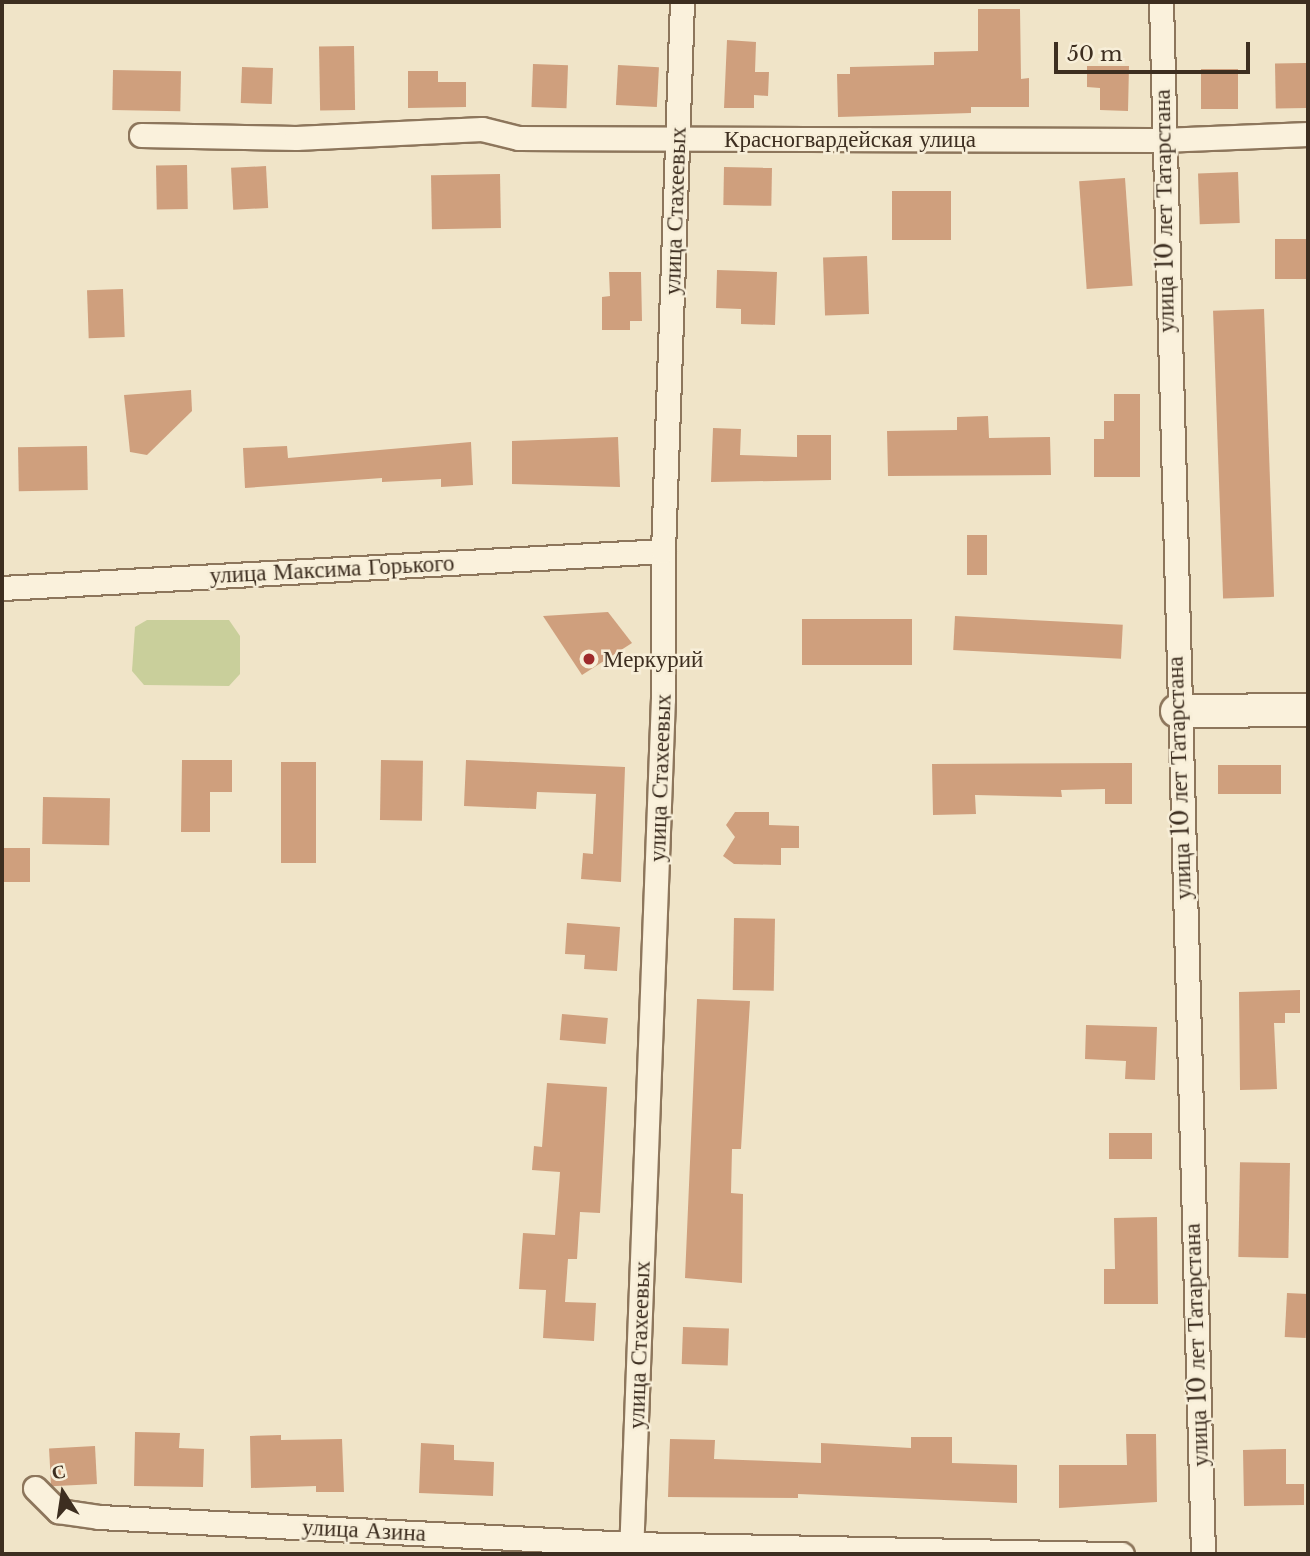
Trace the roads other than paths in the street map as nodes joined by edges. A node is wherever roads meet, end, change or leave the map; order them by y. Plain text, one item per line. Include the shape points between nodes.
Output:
1 (682, 2) edge
2 (1161, 2) edge
3 (1308, 134) edge
4 (141, 135) dead end
5 (678, 139) junction
6 (1162, 140) junction
7 (663, 551) junction
8 (2, 587) edge
9 (1308, 709) edge
10 (1177, 711) junction
11 (35, 1488) dead end
12 (631, 1549) edge
13 (1122, 1554) edge
14 (1203, 1554) edge

1 - 5 street, улица Стахеевых
2 - 6 street, улица 10 лет Татарстана
3 - 6 street, Красногвардейская улица
4 - 5 street, Красногвардейская улица via 296,138 482,129 518,138
5 - 6 street, Красногвардейская улица
5 - 7 street, улица Стахеевых
6 - 10 street, улица 10 лет Татарстана
7 - 8 street, улица Максима Горького
7 - 12 street, улица Стахеевых via 663,699
9 - 10 street
10 - 14 street, улица 10 лет Татарстана
11 - 12 street, улица Азина via 58,1511 99,1517
12 - 13 street, улица Азина

